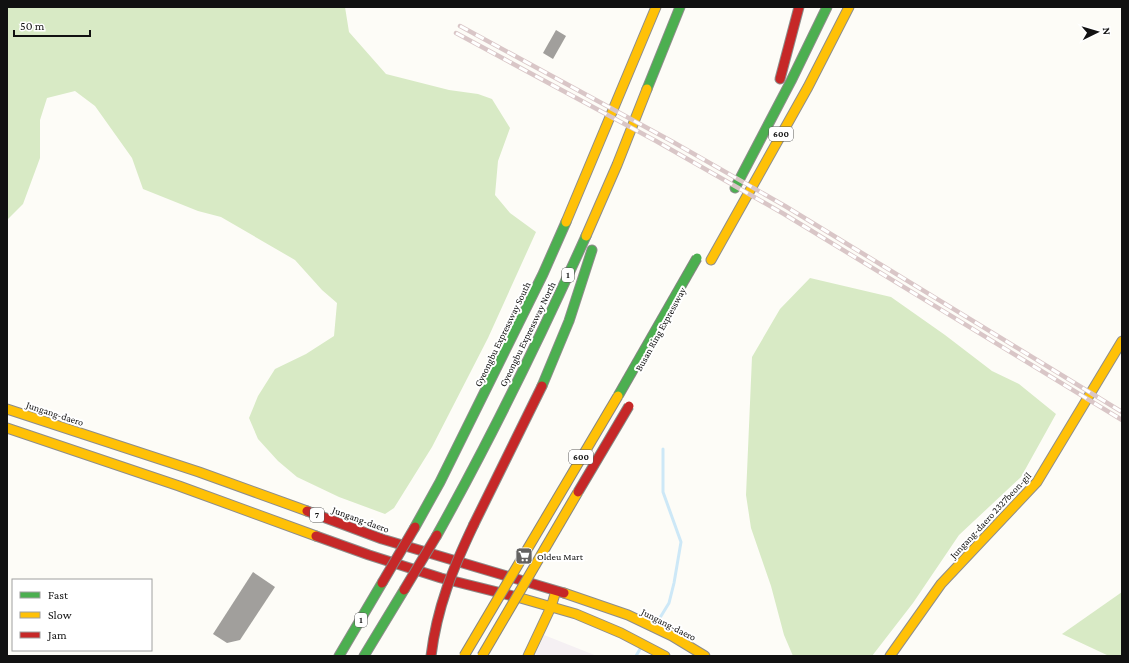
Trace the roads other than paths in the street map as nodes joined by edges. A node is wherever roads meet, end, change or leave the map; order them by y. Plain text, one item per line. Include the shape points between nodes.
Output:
1 (656, 7) edge
2 (680, 7) edge
3 (799, 7) edge
4 (827, 7) edge
5 (849, 7) edge
6 (624, 145) junction
7 (751, 158) junction
8 (730, 196) dead end
9 (698, 254) dead end
10 (709, 264) dead end
11 (1122, 341) edge
12 (634, 398) dead end
13 (7, 409) edge
14 (7, 428) edge
15 (556, 590) junction
16 (515, 600) junction
17 (551, 607) junction
18 (339, 656) edge
19 (364, 656) edge
20 (431, 656) edge
21 (464, 656) edge
22 (482, 656) edge
23 (493, 656) edge
24 (528, 656) edge
25 (665, 656) edge
26 (705, 656) edge
27 (890, 656) edge

1 - 18 main road, Gyeongbu Expressway South / 1, bridge via 588,173 543,274 440,482
2 - 6 main road, Gyeongbu Expressway North / 1
3 - 7 main road via 777,88
4 - 7 main road, 600
5 - 10 main road, 600 via 808,87
6 - 19 main road, Gyeongbu Expressway North / 1, bridge via 602,199 488,442 437,535
6 - 20 main road, bridge via 565,331 524,424 453,566 434,630
7 - 8 main road, 600
9 - 21 main road, Busan Ring Expressway / 600, bridge via 659,326
11 - 27 main road, Jungang-daero 2327beon-gil via 1037,482 941,584
12 - 16 main road, 600, bridge
13 - 15 main road, Jungang-daero / 7 via 199,472 382,539
14 - 17 main road, 7 via 179,486 369,555 441,578
15 - 17 main road
15 - 26 main road, Jungang-daero / 7 via 628,615 672,636
16 - 22 main road, 600, bridge
16 - 23 main road, bridge
17 - 24 main road
17 - 25 main road, 7 via 576,614 621,633

